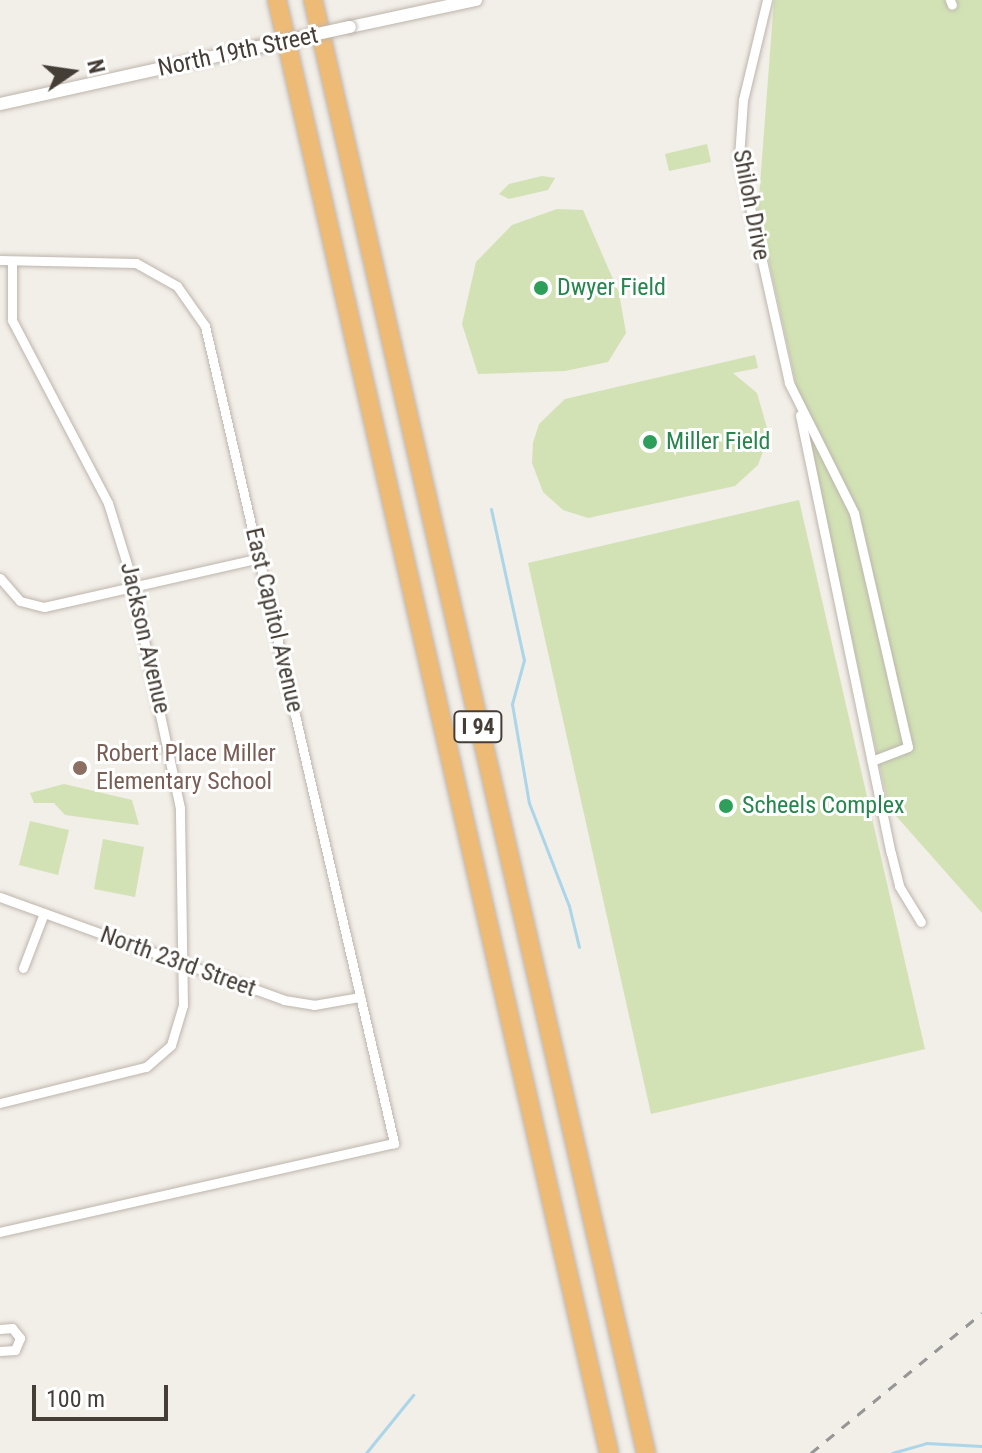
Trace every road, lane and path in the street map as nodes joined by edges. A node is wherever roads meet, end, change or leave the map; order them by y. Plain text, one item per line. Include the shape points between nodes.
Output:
1 (277, 0) edge
2 (313, 0) edge
3 (476, 0) edge
4 (767, 0) edge
5 (0, 104) edge
6 (0, 260) edge
7 (12, 263) junction
8 (800, 408) junction
9 (260, 558) junction
10 (0, 578) edge
11 (133, 587) junction
12 (872, 761) junction
13 (0, 897) edge
14 (44, 913) junction
15 (921, 922) dead end
16 (183, 964) junction
17 (23, 968) dead end
18 (360, 997) junction
19 (0, 1103) edge
20 (0, 1232) edge
21 (0, 1329) edge
22 (0, 1351) edge
23 (609, 1453) edge
24 (646, 1453) edge

1 - 23 highway, I 94
2 - 24 highway, I 94
3 - 5 street, North 19th Street, bridge
4 - 8 street, Shiloh Drive via 738,142 787,375
6 - 7 street, East Capitol Avenue
7 - 9 street, East Capitol Avenue via 126,260 157,272 187,296 209,336
7 - 11 street, Jackson Avenue via 12,320 108,503
8 - 12 street, Shiloh Drive
8 - 12 street, Shiloh Drive via 854,513 908,747
9 - 11 street
9 - 18 street, East Capitol Avenue
10 - 11 street via 14,596 35,607
11 - 16 street, Jackson Avenue via 178,791
12 - 15 street, Shiloh Drive via 899,886
13 - 14 street, North 23rd Street
14 - 16 street, North 23rd Street
14 - 17 street
16 - 18 street, North 23rd Street via 294,1003
16 - 19 street, Jackson Avenue via 180,1025 157,1060 135,1072
18 - 20 street, East Capitol Avenue via 394,1143
21 - 22 street via 12,1328 20,1338 15,1350

